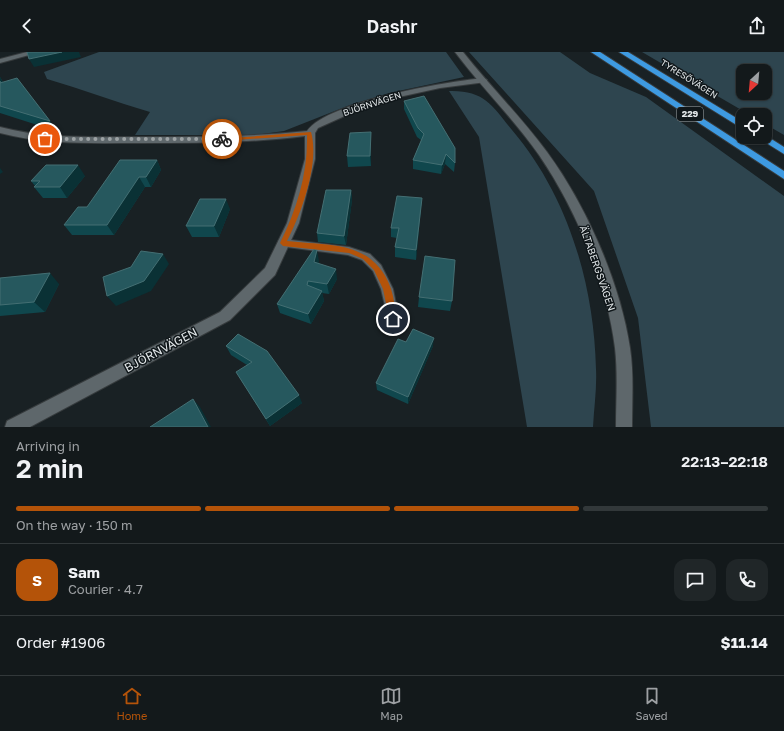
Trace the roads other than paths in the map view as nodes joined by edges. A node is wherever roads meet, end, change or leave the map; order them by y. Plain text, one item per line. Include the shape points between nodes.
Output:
1 (36, 52) edge
2 (459, 52) edge
3 (596, 52) edge
4 (623, 52) edge
5 (0, 61) edge
6 (483, 80) junction
7 (736, 122) edge
8 (0, 130) edge
9 (310, 133) junction
10 (772, 143) edge
11 (784, 151) edge
12 (784, 176) edge
13 (283, 243) junction
14 (393, 319) dead end
15 (14, 427) edge
16 (624, 427) edge

1 - 5 street
2 - 6 street, ÄLTABERGSVÄGEN
3 - 12 highway, 229
4 - 7 highway, TYRESÖVÄGEN / 229
6 - 9 street, BJÖRNVÄGEN via 410,92 363,105 315,126
6 - 16 street, ÄLTABERGSVÄGEN via 543,154 568,193 590,240 621,340
8 - 9 street via 45,139 91,140 219,140
9 - 13 street, BJÖRNVÄGEN via 310,159 303,192 293,223
10 - 11 highway
13 - 14 lane via 349,251 366,257 377,268 387,289
13 - 15 street, BJÖRNVÄGEN via 270,271 224,316

